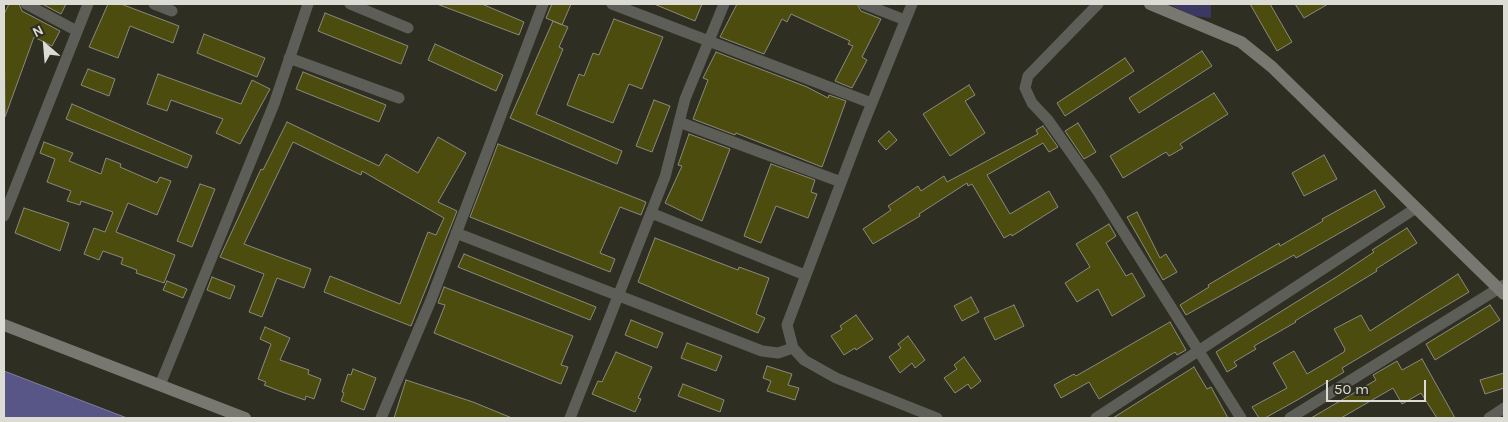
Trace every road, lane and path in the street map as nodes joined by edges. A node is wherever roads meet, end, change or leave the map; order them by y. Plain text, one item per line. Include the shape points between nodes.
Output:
1 (26, 4) edge
2 (88, 4) edge
3 (154, 4) edge
4 (308, 4) edge
5 (350, 4) edge
6 (543, 4) edge
7 (612, 4) edge
8 (724, 4) edge
9 (864, 4) edge
10 (912, 4) edge
11 (1098, 4) edge
12 (1150, 4) edge
13 (172, 11) dead end
14 (906, 20) junction
15 (408, 28) dead end
16 (77, 32) junction
17 (708, 42) junction
18 (289, 58) junction
19 (399, 98) dead end
20 (872, 103) junction
21 (679, 122) junction
22 (841, 182) junction
23 (1416, 208) junction
24 (651, 213) junction
25 (4, 216) edge
26 (456, 233) junction
27 (805, 275) junction
28 (1502, 289) edge
29 (619, 296) junction
30 (4, 326) edge
31 (793, 348) junction
32 (1199, 352) junction
33 (160, 385) junction
34 (1504, 408) edge
35 (245, 418) edge
36 (380, 418) edge
37 (570, 418) edge
38 (937, 418) edge
39 (1096, 418) edge
40 (1241, 418) edge
41 (1290, 418) edge
42 (1489, 418) edge

1 - 16 street
2 - 16 street
3 - 13 street
4 - 18 street
5 - 15 street
6 - 26 street
7 - 17 street
8 - 17 street
9 - 14 street
10 - 14 street
11 - 32 street via 1028,76 1025,88 1032,103 1098,190
12 - 23 street via 1241,42 1272,67
14 - 20 street
16 - 25 street
17 - 20 street
17 - 21 street
18 - 19 street
18 - 33 street via 274,104
20 - 22 street
21 - 22 street
21 - 24 street via 665,177
22 - 27 street
23 - 28 street
23 - 32 street
24 - 27 street
24 - 29 street
26 - 29 street
26 - 36 street
27 - 31 street via 787,325
28 - 41 street
29 - 31 street via 762,351 778,353
29 - 37 street
30 - 33 street
31 - 38 street via 804,360 836,378
32 - 39 street
32 - 40 street
33 - 35 street
34 - 42 street

